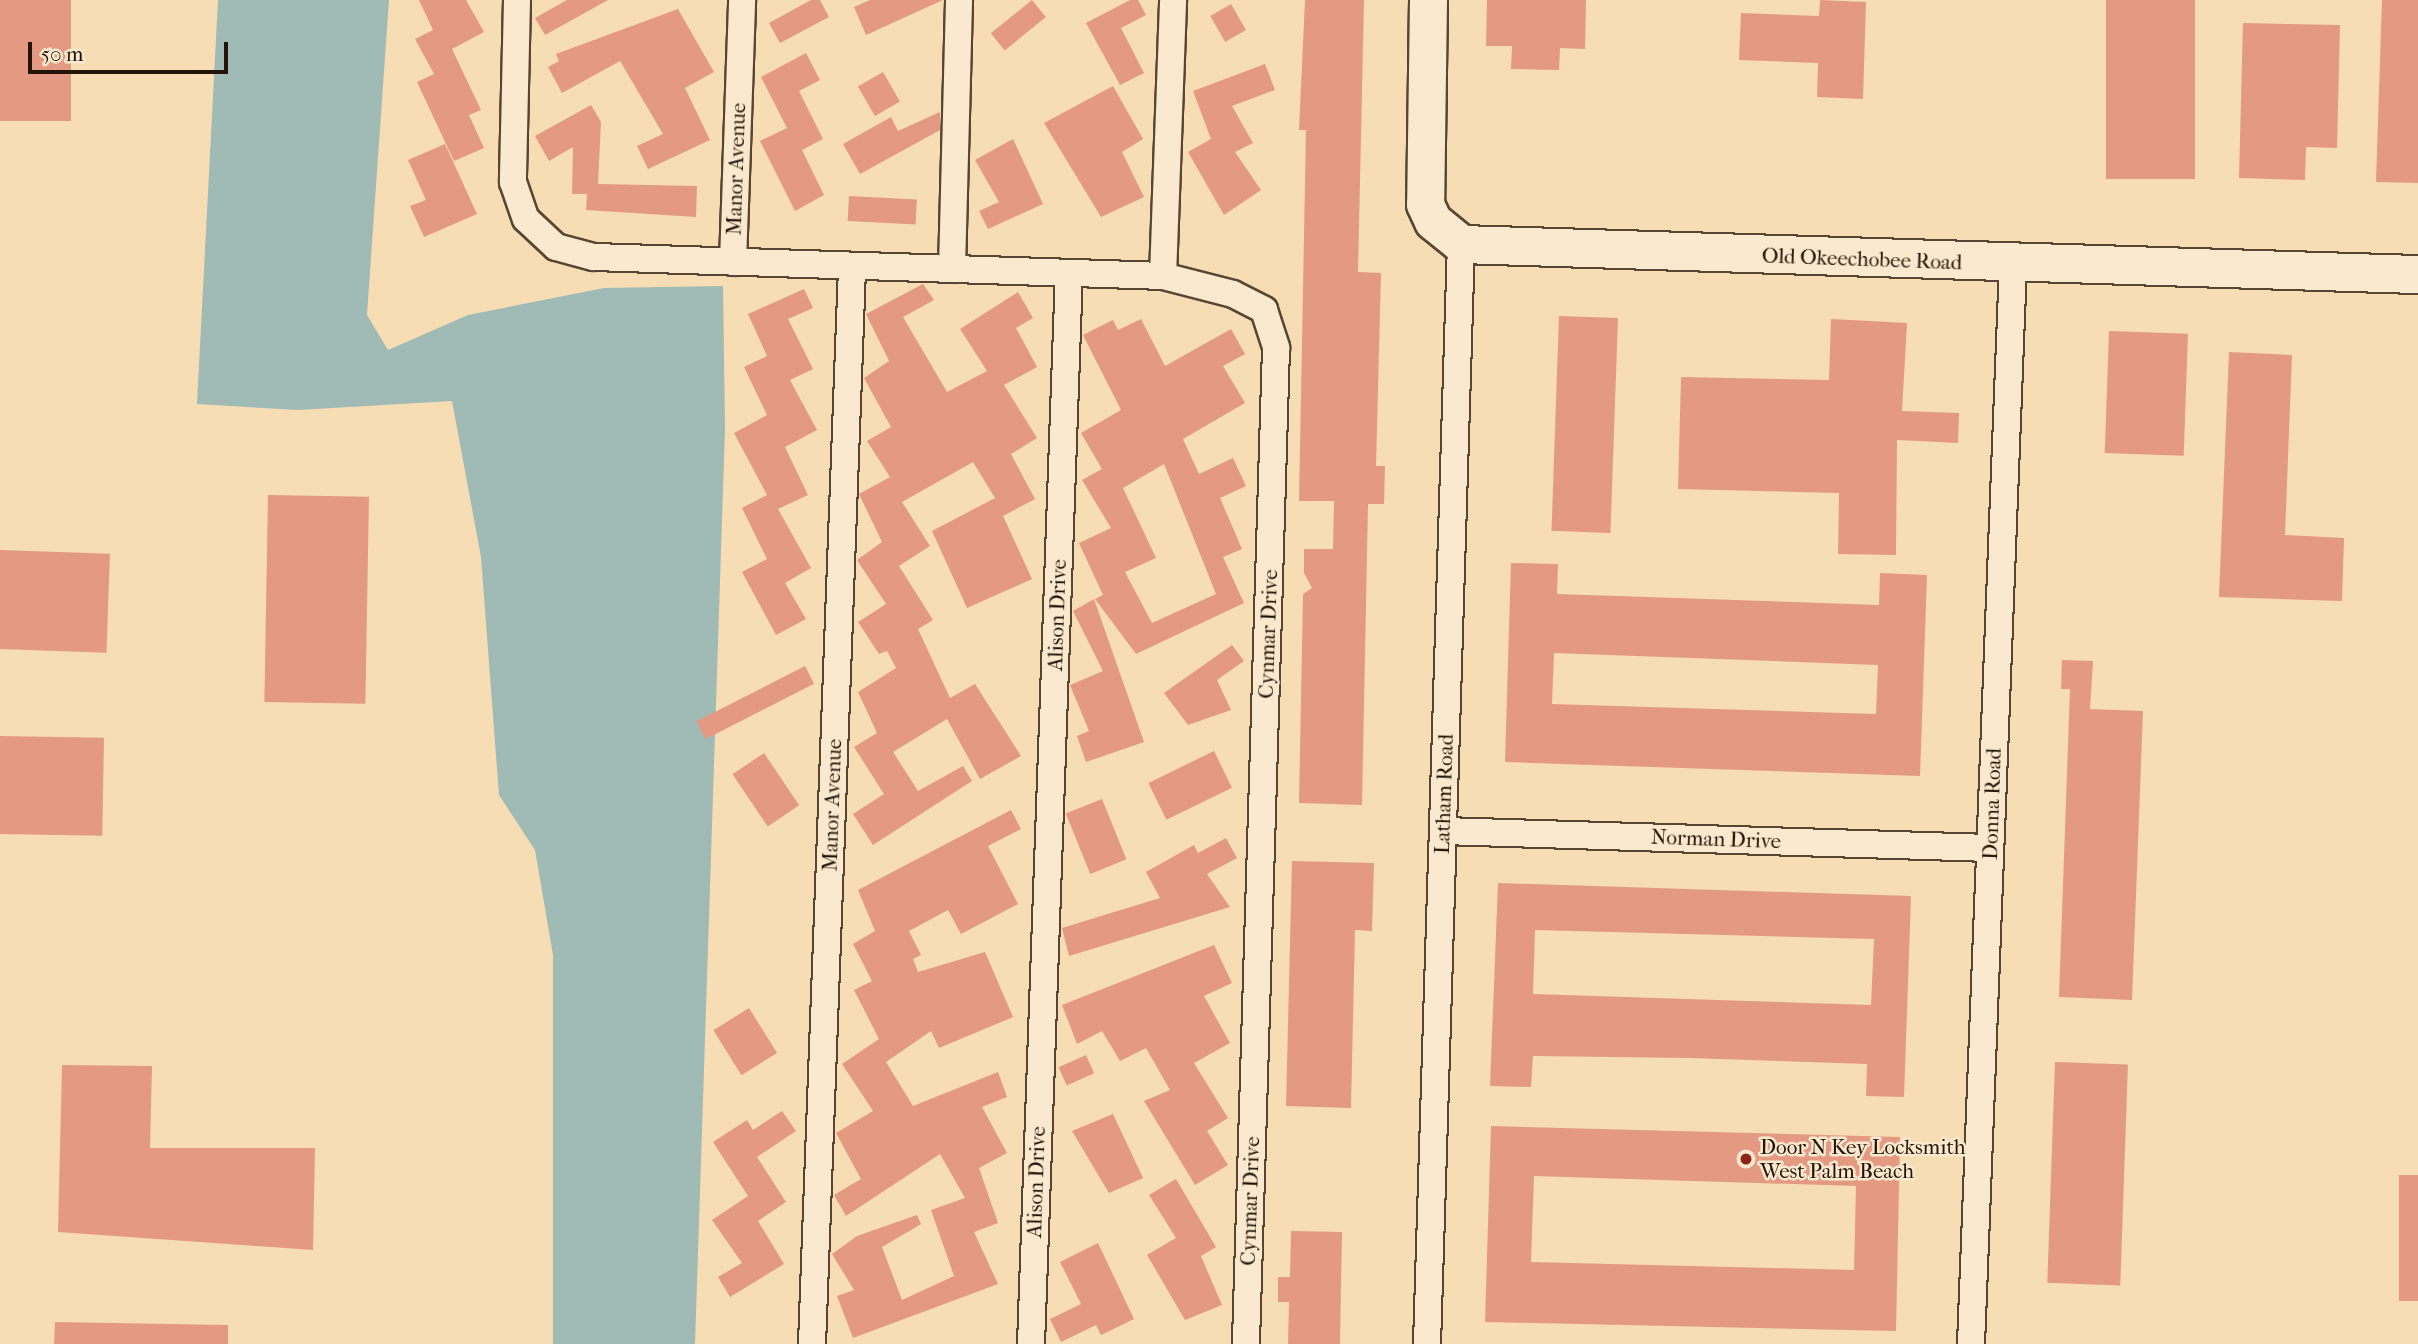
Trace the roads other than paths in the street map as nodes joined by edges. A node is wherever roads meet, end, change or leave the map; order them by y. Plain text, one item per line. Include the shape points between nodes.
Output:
1 (517, 0) edge
2 (743, 0) edge
3 (959, 0) edge
4 (1173, 0) edge
5 (1428, 0) edge
6 (1461, 244) junction
7 (733, 262) junction
8 (2013, 264) junction
9 (852, 265) junction
10 (952, 269) junction
11 (1069, 273) junction
12 (2418, 274) edge
13 (1163, 276) junction
14 (1443, 831) junction
15 (1990, 848) junction
16 (812, 1344) edge
17 (1031, 1344) edge
18 (1246, 1344) edge
19 (1427, 1344) edge
20 (1971, 1344) edge

1 - 7 street via 513,182 527,219 556,247 574,254
2 - 7 street, Manor Avenue
3 - 10 street
4 - 13 street
5 - 6 street via 1424,204 1433,221
6 - 8 street, Old Okeechobee Road
6 - 14 street, Latham Road
7 - 9 street, Manor Avenue
8 - 12 street, Old Okeechobee Road
8 - 15 street, Donna Road
9 - 10 street, Manor Avenue
9 - 16 street, Manor Avenue
10 - 11 street
11 - 13 street
11 - 17 street, Alison Drive
13 - 18 street, Cynmar Drive via 1233,294 1264,310 1276,348
14 - 15 street, Norman Drive
14 - 19 street, Latham Road
15 - 20 street, Donna Road

